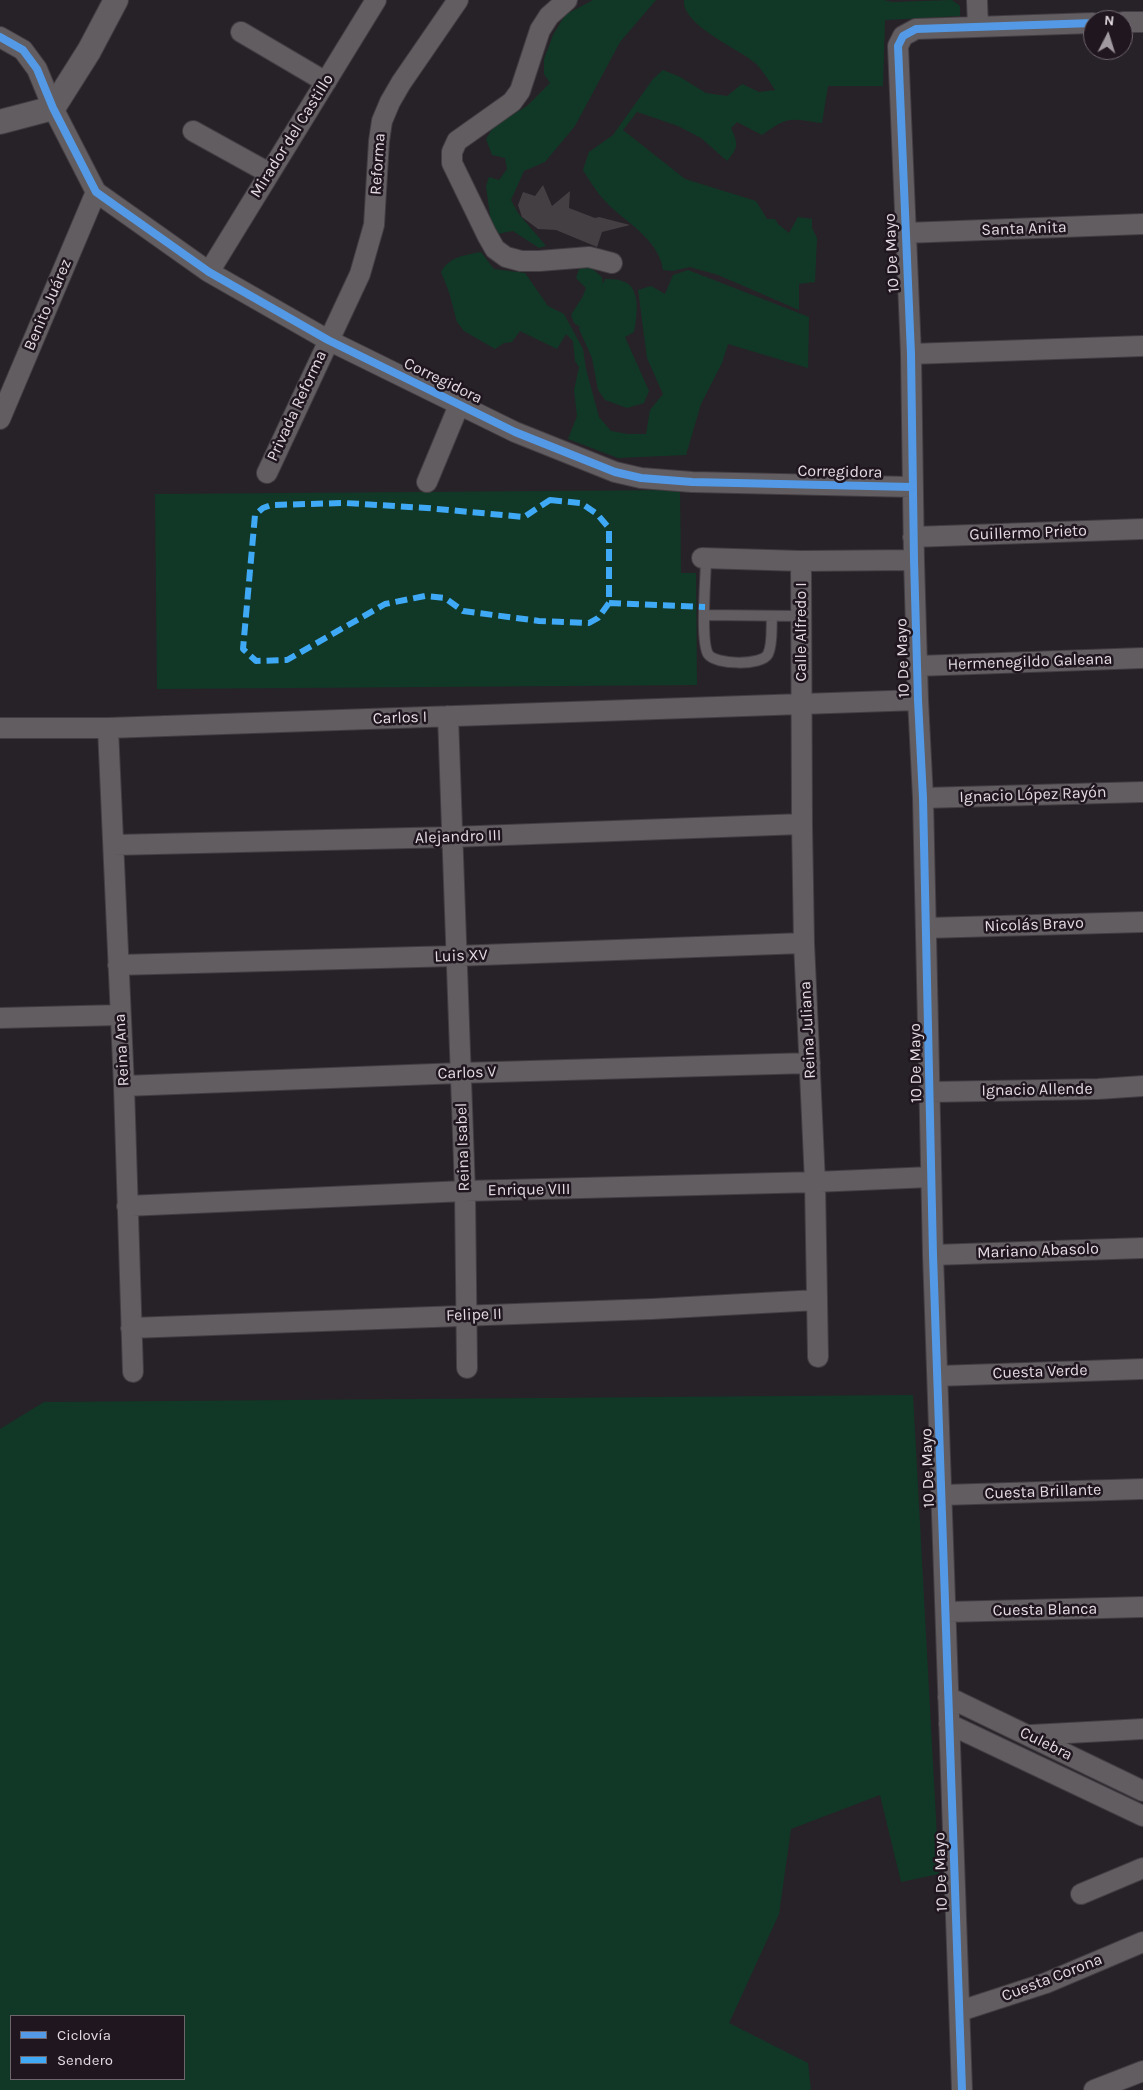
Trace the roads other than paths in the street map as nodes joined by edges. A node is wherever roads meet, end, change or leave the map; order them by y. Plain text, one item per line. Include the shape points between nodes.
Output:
1 (116, 0) edge
2 (376, 0) edge
3 (458, 0) edge
4 (567, 0) edge
5 (978, 0) edge
6 (1083, 23) edge
7 (978, 27) junction
8 (241, 32) dead end
9 (0, 37) edge
10 (326, 82) junction
11 (53, 108) junction
12 (0, 122) edge
13 (193, 131) dead end
14 (269, 173) junction
15 (96, 192) junction
16 (1143, 224) edge
17 (905, 233) junction
18 (612, 263) dead end
19 (209, 272) junction
20 (328, 340) junction
21 (1143, 346) edge
22 (911, 354) junction
23 (459, 404) junction
24 (0, 419) edge
25 (267, 473) dead end
26 (427, 482) dead end
27 (912, 487) junction
28 (1143, 528) edge
29 (913, 537) junction
30 (704, 558) joint
31 (914, 560) junction
32 (801, 561) junction
33 (705, 615) junction
34 (772, 616) junction
35 (801, 616) junction
36 (1143, 658) edge
37 (917, 666) junction
38 (918, 700) junction
39 (801, 704) junction
40 (448, 716) junction
41 (0, 728) edge
42 (108, 728) junction
43 (1143, 792) edge
44 (923, 798) junction
45 (802, 824) junction
46 (452, 838) junction
47 (114, 845) junction
48 (1143, 922) edge
49 (926, 928) junction
50 (804, 943) junction
51 (455, 956) junction
52 (118, 965) junction
53 (120, 1015) junction
54 (0, 1018) edge
55 (810, 1063) junction
56 (460, 1073) junction
57 (124, 1086) junction
58 (1143, 1086) edge
59 (930, 1092) junction
60 (931, 1177) junction
61 (815, 1182) junction
62 (465, 1191) junction
63 (127, 1206) junction
64 (1143, 1248) edge
65 (933, 1255) junction
66 (817, 1300) junction
67 (466, 1316) junction
68 (131, 1328) junction
69 (818, 1357) dead end
70 (467, 1368) dead end
71 (1143, 1369) edge
72 (133, 1372) dead end
73 (938, 1376) junction
74 (1143, 1489) edge
75 (942, 1495) junction
76 (1143, 1607) edge
77 (947, 1612) junction
78 (948, 1697) junction
79 (949, 1724) junction
80 (1143, 1730) edge
81 (1029, 1736) junction
82 (1143, 1791) edge
83 (1143, 1816) edge
84 (1143, 1868) edge
85 (1081, 1894) dead end
86 (1143, 1942) edge
87 (960, 2011) junction
88 (1143, 2071) edge
89 (962, 2090) edge
90 (1094, 2090) edge

1 - 11 street
2 - 10 street, Mirador del Castillo
3 - 20 street, Reforma via 401,83 382,122 374,225 360,274
4 - 18 street via 549,16 540,30 520,91 512,102 457,141 452,163 487,235 506,257 521,261 590,257
5 - 7 street
6 - 7 street
7 - 17 street, 10 De Mayo via 916,29 903,36 898,46
8 - 10 street
9 - 11 street, Corregidora via 23,50 37,69
10 - 14 street, Mirador del Castillo
11 - 12 street
11 - 15 street, Corregidora
13 - 14 street
14 - 19 street, Mirador del Castillo
15 - 19 street, Corregidora
15 - 24 street, Benito Juárez
16 - 17 street, Santa Anita
17 - 22 street, 10 De Mayo
19 - 20 street, Corregidora
20 - 23 street, Corregidora
20 - 25 street, Privada Reforma
21 - 22 street
22 - 27 street, 10 De Mayo
23 - 26 street
23 - 27 street, Corregidora via 589,463 641,478
27 - 29 street, 10 De Mayo
28 - 29 street, Guillermo Prieto
29 - 31 street, 10 De Mayo
30 - 32 street, Calle Alfredo I
30 - 33 lane
31 - 32 street, Calle Alfredo I
31 - 37 street, 10 De Mayo
32 - 35 street, Calle Alfredo I
33 - 34 lane
33 - 34 lane via 708,654 721,662 761,661 768,656
34 - 35 lane
35 - 39 street, Calle Alfredo I
36 - 37 street, Hermenegildo Galeana
37 - 38 street, 10 De Mayo
38 - 39 street, Carlos I
38 - 44 street, 10 De Mayo
39 - 40 street, Carlos I
39 - 45 street, Reina Juliana
40 - 42 street, Carlos I
40 - 46 street, Reina Isabel
41 - 42 street, Carlos I
42 - 47 street, Reina Ana
43 - 44 street, Ignacio López Rayón
44 - 49 street, 10 De Mayo
45 - 46 street, Alejandro III
45 - 50 street, Reina Juliana
46 - 47 street, Alejandro III
46 - 51 street, Reina Isabel
47 - 52 street, Reina Ana
48 - 49 street, Nicolás Bravo
49 - 59 street, 10 De Mayo
50 - 51 street, Luis XV
50 - 55 street, Reina Juliana
51 - 52 street, Luis XV
51 - 56 street, Reina Isabel
52 - 53 street, Reina Ana
53 - 54 street
53 - 57 street, Reina Ana
55 - 56 street, Carlos V
55 - 61 street, Reina Juliana
56 - 57 street, Carlos V
56 - 62 street, Reina Isabel
57 - 63 street, Reina Ana
58 - 59 street, Ignacio Allende
59 - 60 street, 10 De Mayo
60 - 61 street, Enrique VIII
60 - 65 street, 10 De Mayo
61 - 62 street, Enrique VIII
61 - 66 street, Reina Juliana
62 - 63 street, Enrique VIII
62 - 67 street, Reina Isabel
63 - 68 street, Reina Ana
64 - 65 street, Mariano Abasolo
65 - 73 street, 10 De Mayo
66 - 67 street, Felipe II
66 - 69 street, Reina Juliana
67 - 68 street, Felipe II
67 - 70 street, Reina Isabel
68 - 72 street, Reina Ana
71 - 73 street, Cuesta Verde
73 - 75 street, 10 De Mayo
74 - 75 street, Cuesta Brillante
75 - 77 street, 10 De Mayo
76 - 77 street, Cuesta Blanca
77 - 78 street, 10 De Mayo
78 - 79 street, 10 De Mayo
78 - 81 street, Culebra
79 - 83 street, Culebra
79 - 87 street, 10 De Mayo
80 - 81 street
81 - 82 street, Culebra
84 - 85 street
86 - 87 street, Cuesta Corona via 1046,1982
87 - 89 street, 10 De Mayo
88 - 90 street

